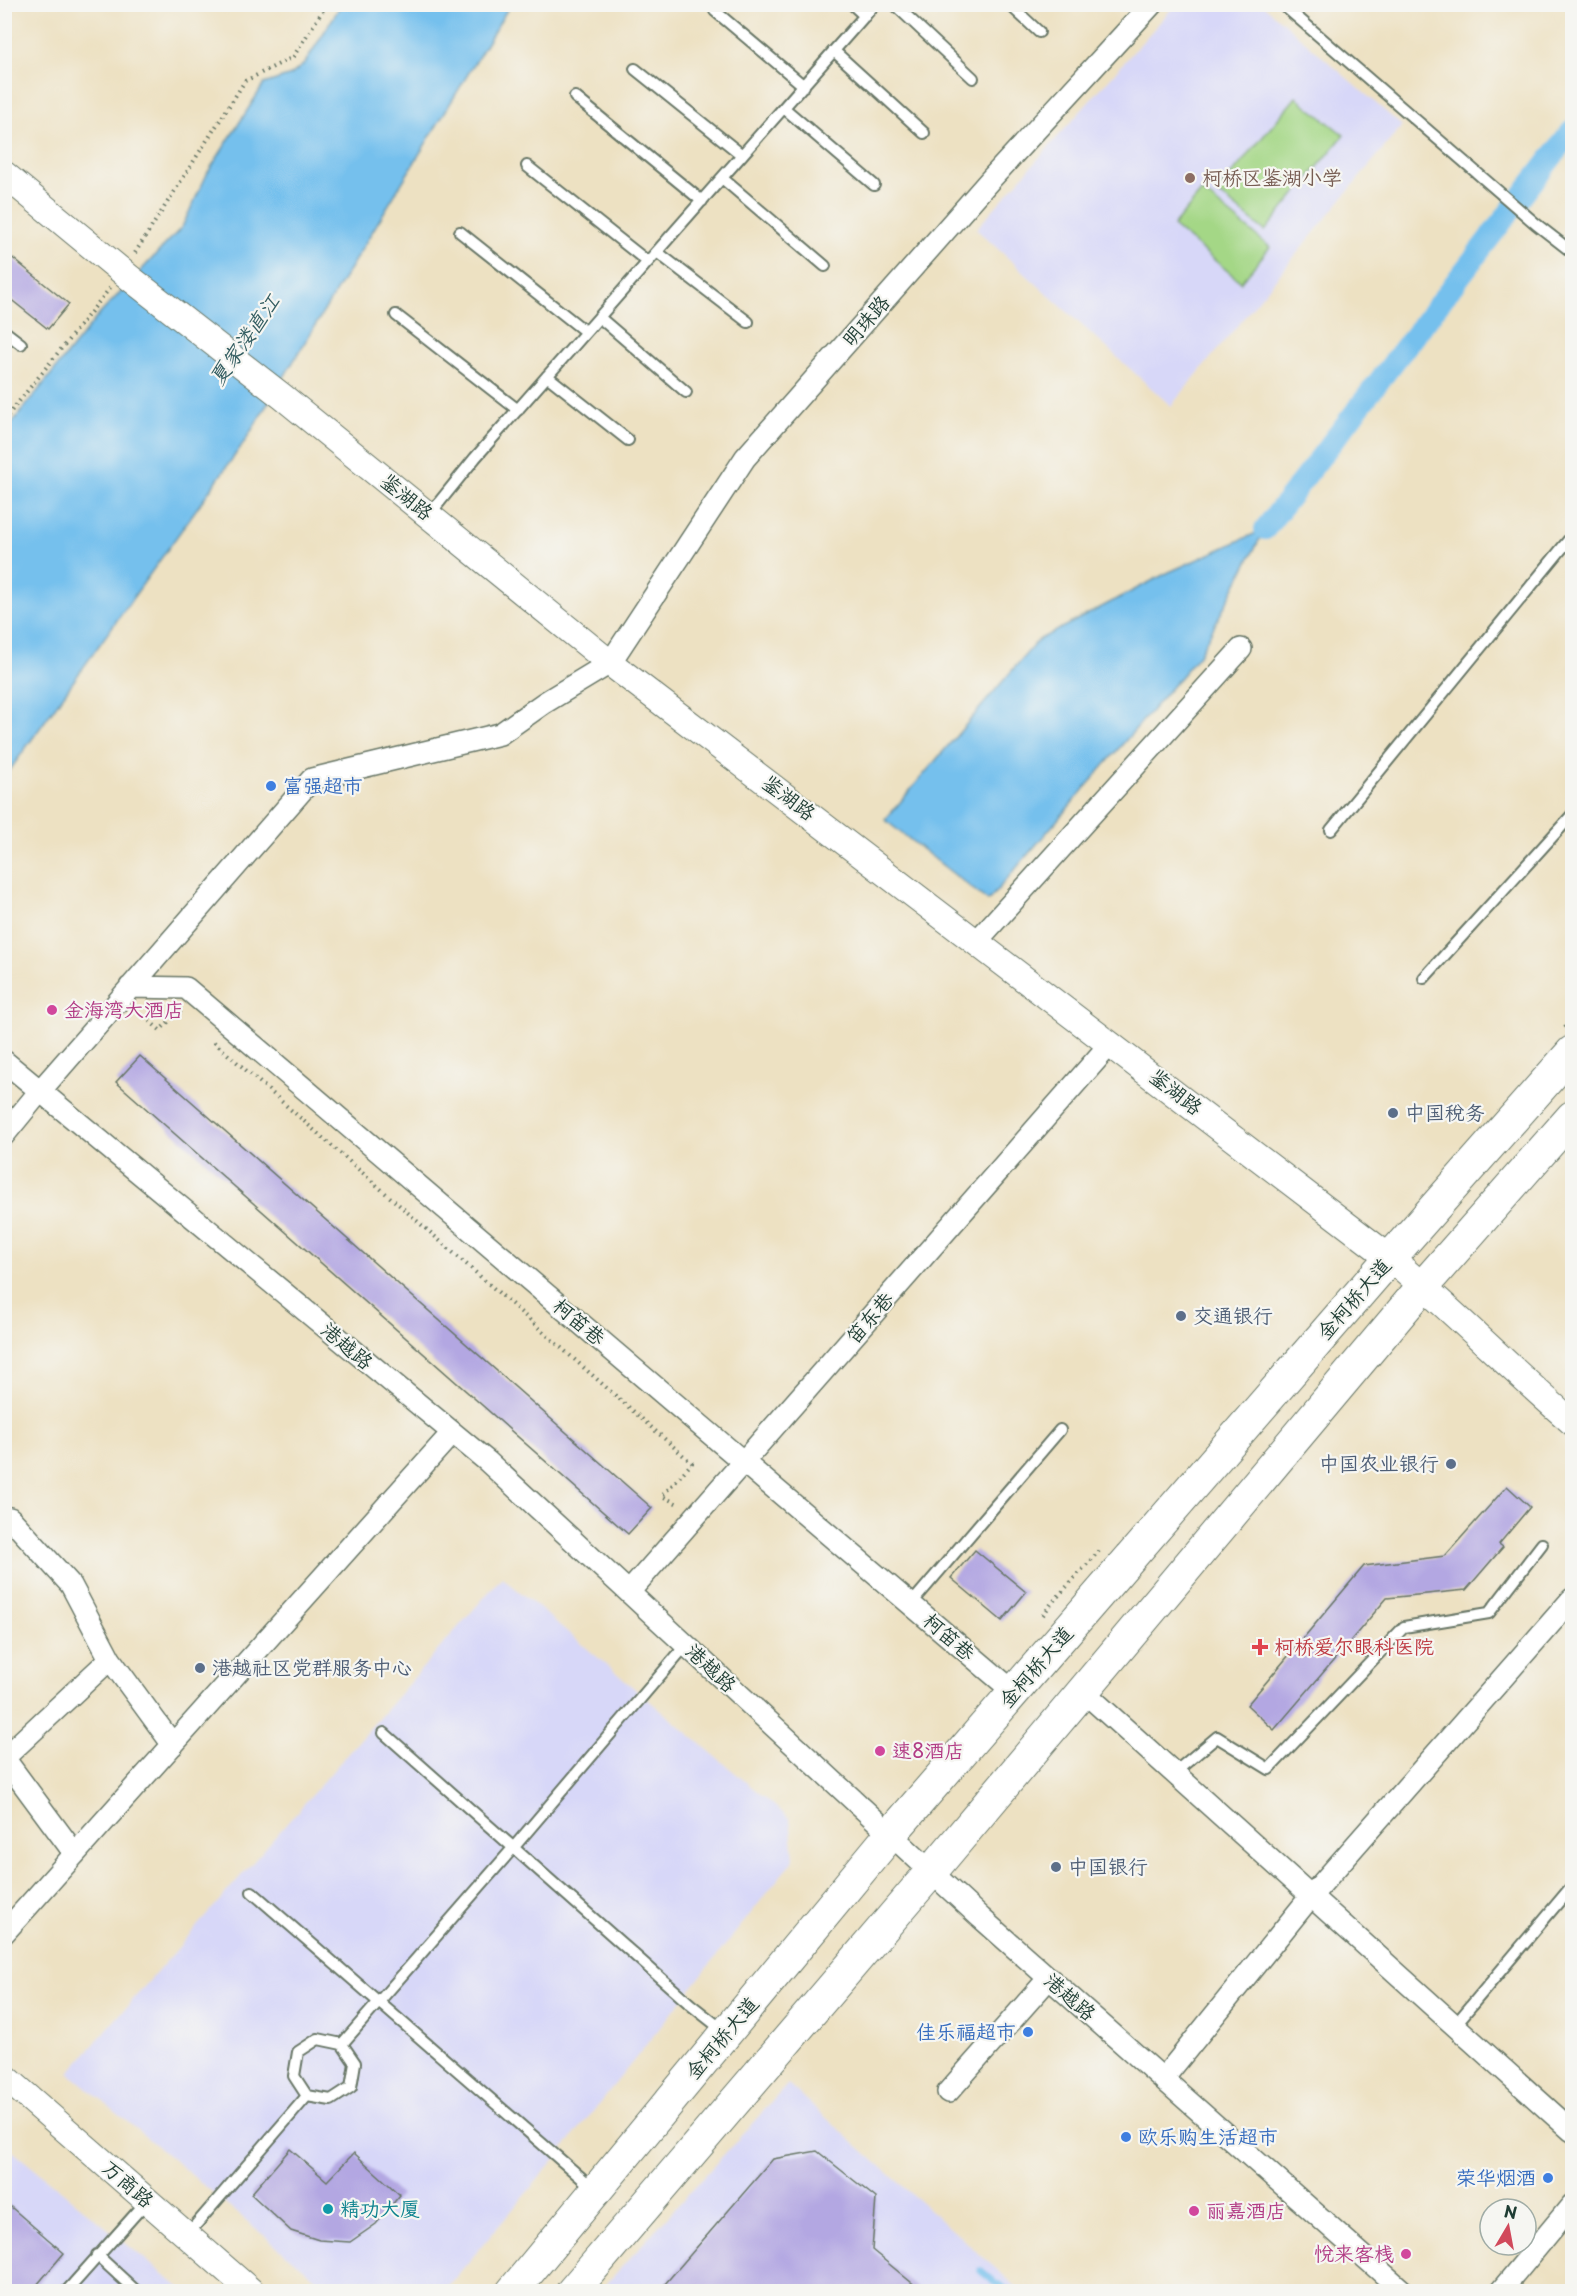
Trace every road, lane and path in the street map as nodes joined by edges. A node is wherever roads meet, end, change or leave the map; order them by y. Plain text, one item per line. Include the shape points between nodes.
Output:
1 (327, 4) edge
2 (852, 4) edge
3 (876, 4) edge
4 (894, 4) edge
5 (1008, 4) edge
6 (1152, 4) edge
7 (1282, 4) edge
8 (715, 11) dead end
9 (865, 16) junction
10 (1039, 32) dead end
11 (834, 51) junction
12 (635, 69) dead end
13 (973, 78) dead end
14 (804, 86) junction
15 (575, 97) dead end
16 (784, 108) junction
17 (924, 133) dead end
18 (742, 155) junction
19 (527, 166) dead end
20 (4, 174) edge
21 (722, 178) junction
22 (874, 184) dead end
23 (702, 201) junction
24 (460, 232) dead end
25 (657, 252) junction
26 (1572, 252) edge
27 (648, 262) junction
28 (825, 266) dead end
29 (126, 275) junction
30 (396, 315) dead end
31 (600, 317) junction
32 (748, 322) dead end
33 (4, 331) edge
34 (586, 332) junction
35 (21, 344) dead end
36 (547, 376) junction
37 (686, 392) dead end
38 (518, 410) junction
39 (4, 420) edge
40 (628, 440) dead end
41 (429, 515) junction
42 (1572, 536) edge
43 (1241, 649) dead end
44 (610, 663) junction
45 (1572, 815) edge
46 (1331, 830) dead end
47 (977, 941) junction
48 (1424, 978) dead end
49 (130, 987) junction
50 (188, 1020) dead end
51 (160, 1030) dead end
52 (206, 1035) dead end
53 (1112, 1043) junction
54 (1572, 1052) edge
55 (4, 1061) edge
56 (40, 1091) junction
57 (1572, 1117) edge
58 (4, 1136) edge
59 (1390, 1257) junction
60 (1424, 1285) junction
61 (1572, 1422) edge
62 (1060, 1430) dead end
63 (452, 1433) junction
64 (744, 1461) junction
65 (662, 1496) dead end
66 (4, 1517) edge
67 (1542, 1544) dead end
68 (629, 1592) junction
69 (1572, 1599) edge
70 (911, 1604) junction
71 (686, 1645) junction
72 (110, 1659) junction
73 (1083, 1691) junction
74 (1014, 1692) junction
75 (384, 1733) dead end
76 (173, 1745) junction
77 (4, 1758) edge
78 (1174, 1773) junction
79 (890, 1835) junction
80 (514, 1847) junction
81 (75, 1854) junction
82 (931, 1872) junction
83 (1572, 1886) edge
84 (252, 1892) dead end
85 (1311, 1896) junction
86 (4, 1933) edge
87 (1049, 1978) junction
88 (378, 2002) junction
89 (1455, 2025) junction
90 (726, 2033) junction
91 (342, 2044) junction
92 (4, 2076) edge
93 (1163, 2079) junction
94 (948, 2092) dead end
95 (307, 2096) junction
96 (1572, 2131) edge
97 (595, 2191) junction
98 (148, 2201) junction
99 (1572, 2205) edge
100 (187, 2235) junction
101 (97, 2255) junction
102 (66, 2292) edge
103 (137, 2292) edge
104 (252, 2292) edge
105 (512, 2292) edge
106 (572, 2292) edge
107 (1404, 2292) edge
108 (1500, 2292) edge

1 - 29 path via 293,57 244,81
2 - 9 lane
3 - 9 lane
4 - 13 lane
5 - 10 lane
6 - 44 street, 明珠路 via 990,180 745,458
7 - 26 lane
8 - 14 lane
9 - 11 lane
11 - 14 lane
11 - 17 lane
12 - 18 lane
14 - 16 lane
15 - 23 lane
16 - 18 lane
16 - 22 lane
18 - 21 lane
19 - 27 lane
20 - 29 street, 鉴湖路
21 - 23 lane
21 - 28 lane
23 - 25 lane
24 - 34 lane
25 - 27 lane
25 - 32 lane
27 - 31 lane
29 - 39 path
29 - 41 street, 鉴湖路
30 - 38 lane
31 - 34 lane
31 - 37 lane
33 - 35 lane
34 - 36 lane
36 - 38 lane
36 - 40 lane
38 - 41 lane
41 - 44 street, 鉴湖路
42 - 46 lane
43 - 47 street
44 - 47 street, 鉴湖路
44 - 49 street via 500,734 312,779
45 - 48 lane
47 - 53 street, 鉴湖路
49 - 56 street
49 - 64 street, 柯笛巷 via 186,988
50 - 51 path via 179,1012
52 - 65 path via 693,1462
53 - 59 street, 鉴湖路
53 - 64 street, 笛东巷
54 - 59 main road, 金柯桥大道
55 - 56 street, 港越路
56 - 58 street
56 - 63 street, 港越路
57 - 60 main road
59 - 60 street, 鉴湖路
59 - 74 main road, 金柯桥大道
60 - 61 street, 鉴湖路
60 - 73 main road
62 - 70 lane
63 - 68 street, 港越路
63 - 76 street
64 - 68 street, 笛东巷
64 - 70 street, 柯笛巷
66 - 72 street via 10,1518 71,1585
67 - 78 lane via 1489,1613 1404,1628 1269,1769 1217,1737
68 - 71 street, 港越路
69 - 85 street
70 - 74 street, 柯笛巷
71 - 79 street, 港越路
71 - 80 lane
72 - 76 street
72 - 77 street
73 - 78 street
73 - 82 main road
74 - 79 main road, 金柯桥大道
75 - 80 lane
76 - 81 street
77 - 81 street
78 - 85 street
79 - 82 street, 港越路
79 - 90 main road, 金柯桥大道
80 - 88 lane
80 - 90 lane
81 - 86 street
82 - 87 street, 港越路
82 - 106 main road
83 - 89 lane
84 - 88 lane
85 - 89 street
85 - 93 street
87 - 93 street, 港越路
87 - 94 street
88 - 91 lane
88 - 97 lane
89 - 96 street
90 - 97 main road, 金柯桥大道
91 - 95 lane via 355,2063 351,2087 331,2100
91 - 95 lane via 318,2039 298,2052 294,2076
92 - 98 street, 万商路
93 - 107 street, 港越路
95 - 100 lane
97 - 105 main road, 金柯桥大道
98 - 100 street, 万商路
98 - 101 lane
99 - 108 street
100 - 104 street, 万商路
101 - 102 lane
101 - 103 lane

